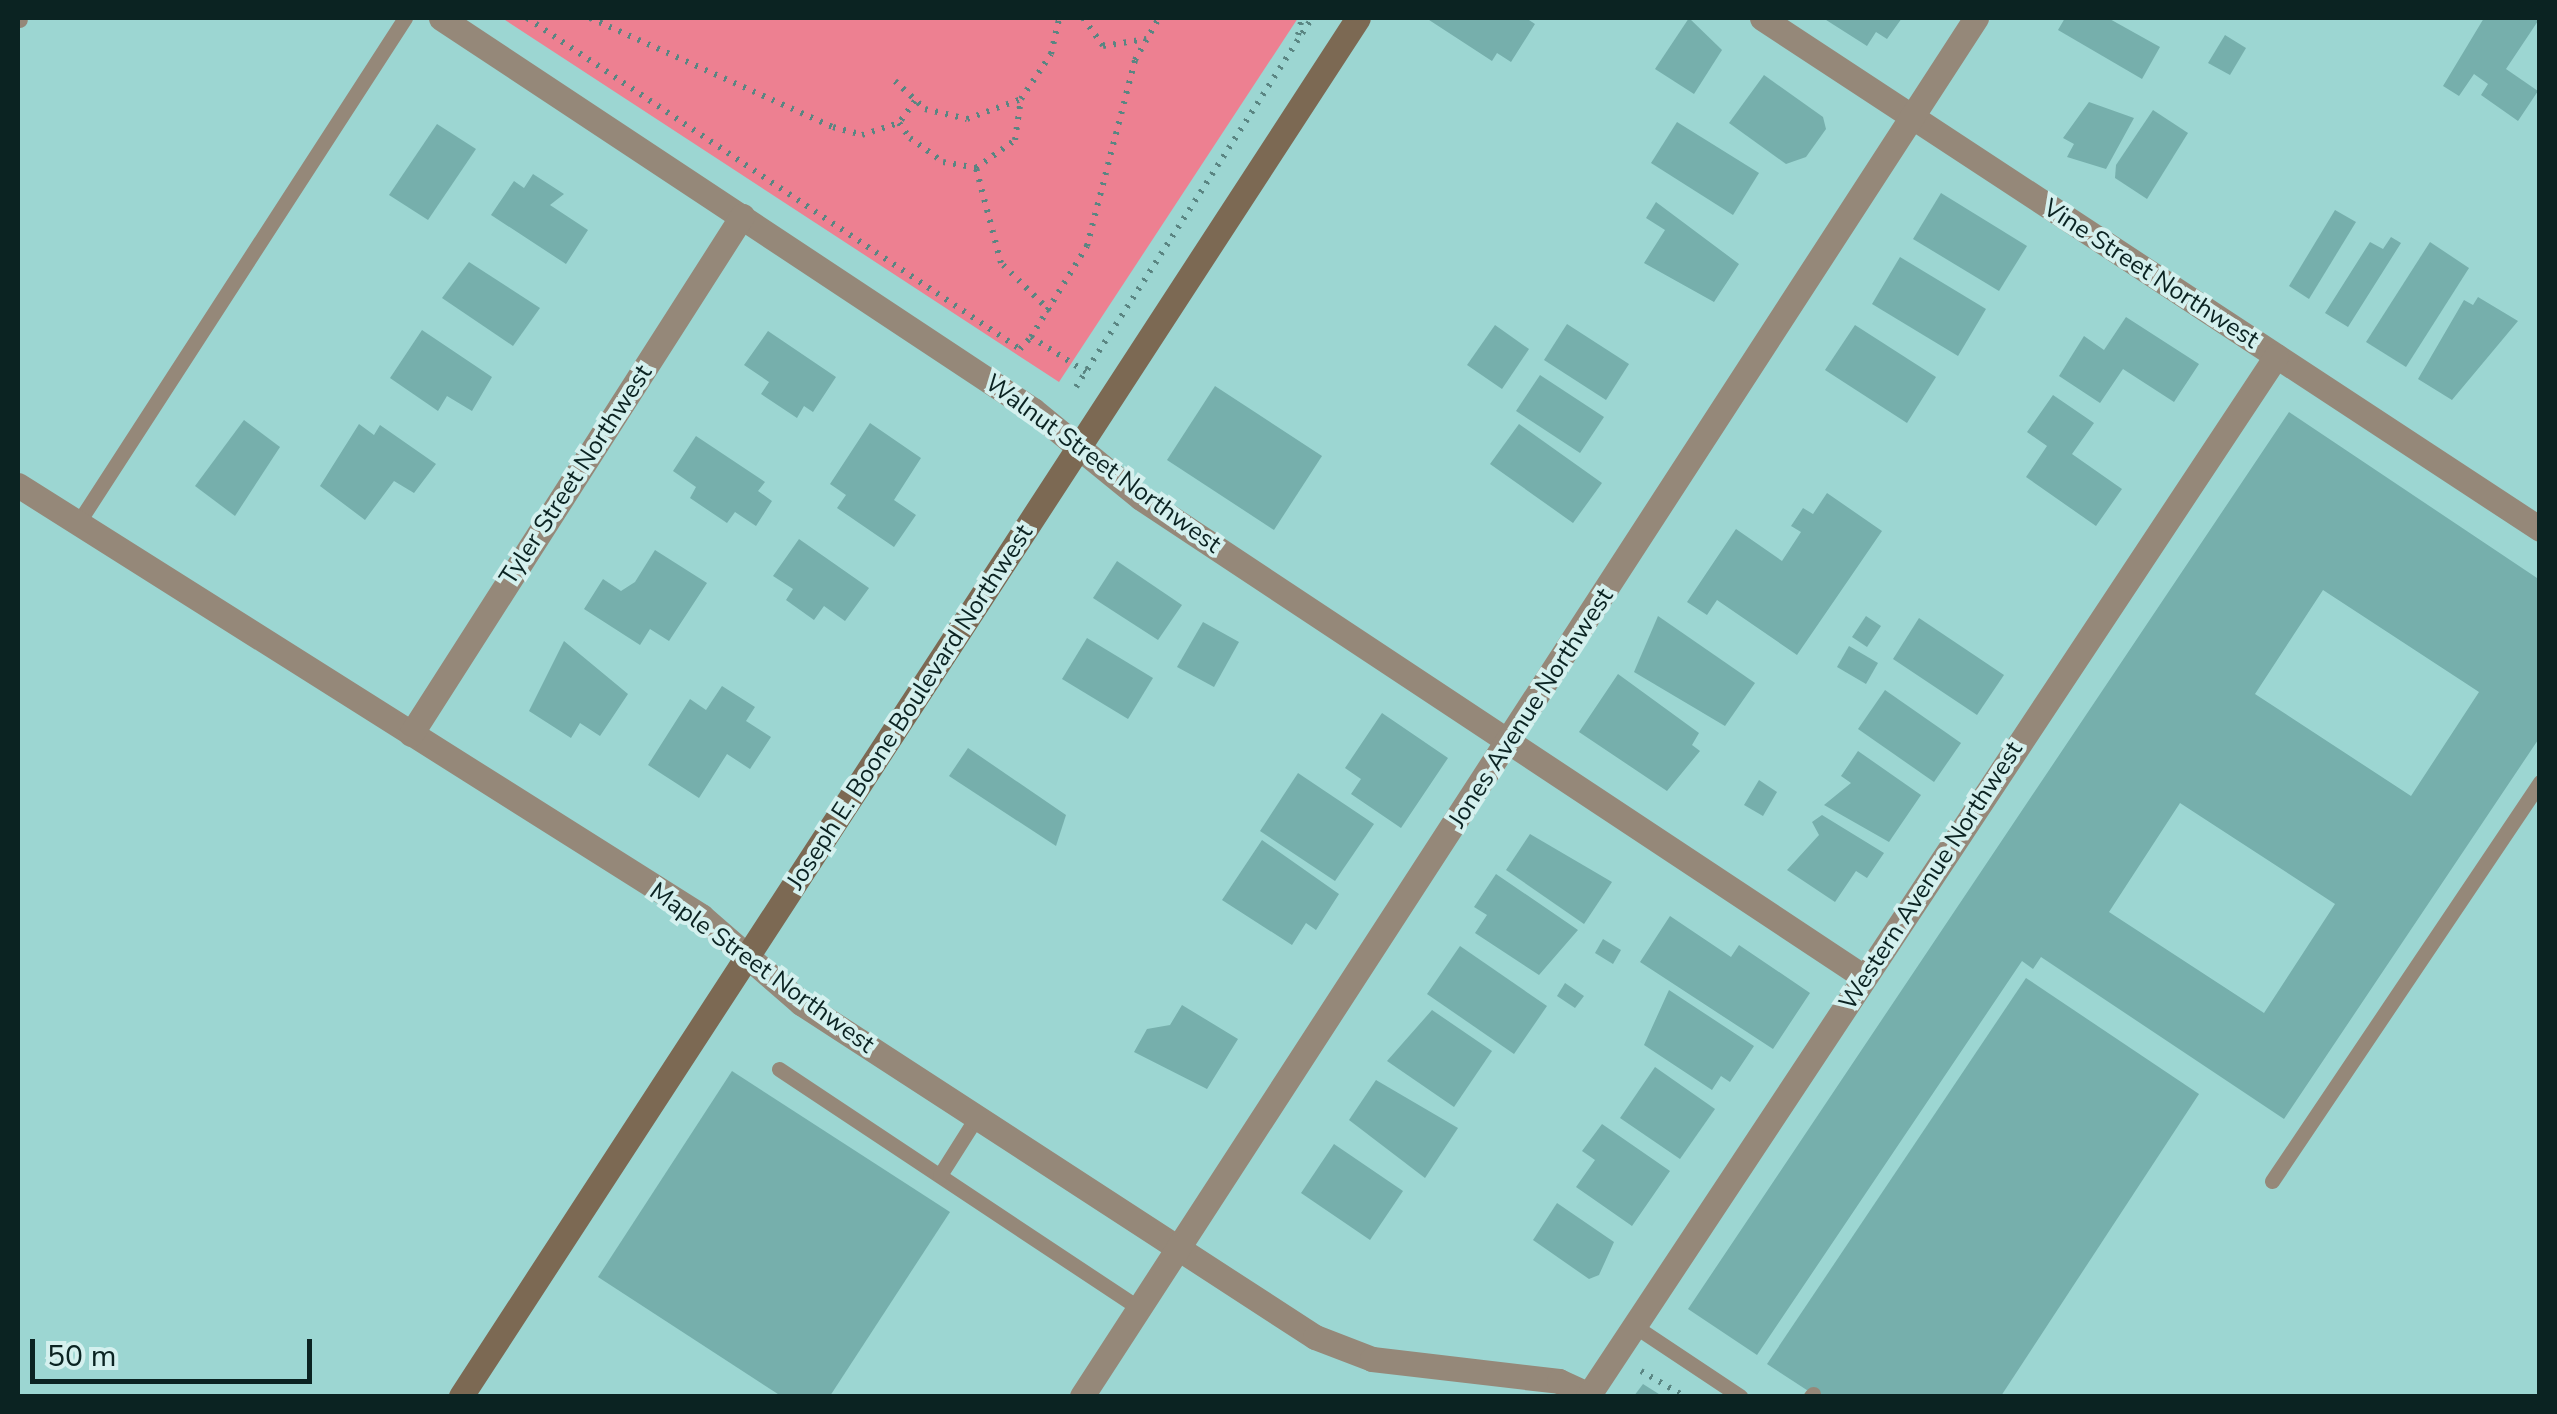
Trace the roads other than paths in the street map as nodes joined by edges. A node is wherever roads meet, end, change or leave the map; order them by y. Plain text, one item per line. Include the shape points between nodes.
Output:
1 (404, 18) edge
2 (442, 18) edge
3 (1358, 18) edge
4 (1762, 18) edge
5 (1976, 18) edge
6 (1912, 118) junction
7 (742, 216) junction
8 (2276, 356) junction
9 (1078, 447) junction
10 (18, 485) edge
11 (78, 523) junction
12 (2540, 529) edge
13 (411, 734) junction
14 (1510, 743) junction
15 (2540, 782) edge
16 (748, 956) junction
17 (1864, 977) junction
18 (779, 1069) dead end
19 (976, 1118) junction
20 (940, 1174) junction
21 (2272, 1181) dead end
22 (1178, 1250) junction
23 (1140, 1309) junction
24 (1636, 1326) junction
25 (461, 1396) edge
26 (1082, 1396) edge
27 (1588, 1396) edge
28 (1740, 1396) edge

1 - 11 lane
2 - 7 street, Walnut Street Northwest
3 - 9 main road, Joseph E. Boone Boulevard Northwest
4 - 6 street, Vine Street Northwest
5 - 6 street, Jones Avenue Northwest
6 - 8 street, Vine Street Northwest
6 - 14 street, Jones Avenue Northwest
7 - 9 street, Walnut Street Northwest
7 - 13 street, Tyler Street Northwest
8 - 12 street, Vine Street Northwest
8 - 17 street, Western Avenue Northwest
9 - 14 street, Walnut Street Northwest
9 - 16 main road, Joseph E. Boone Boulevard Northwest
10 - 11 street, Maple Street Northwest
11 - 13 street, Maple Street Northwest
13 - 16 street, Maple Street Northwest via 701,916
14 - 17 street, Walnut Street Northwest
14 - 22 street, Jones Avenue Northwest
15 - 21 lane
16 - 19 street, Maple Street Northwest
16 - 25 main road, Joseph E. Boone Boulevard Northwest
17 - 24 street, Western Avenue Northwest
18 - 20 lane
19 - 20 lane
19 - 22 street, Maple Street Northwest
20 - 23 lane
22 - 23 street, Jones Avenue Northwest
22 - 27 street, Maple Street Northwest via 1315,1337 1372,1359 1559,1381
23 - 26 street, Jones Avenue Northwest
24 - 27 street, Western Avenue Northwest
24 - 28 lane

